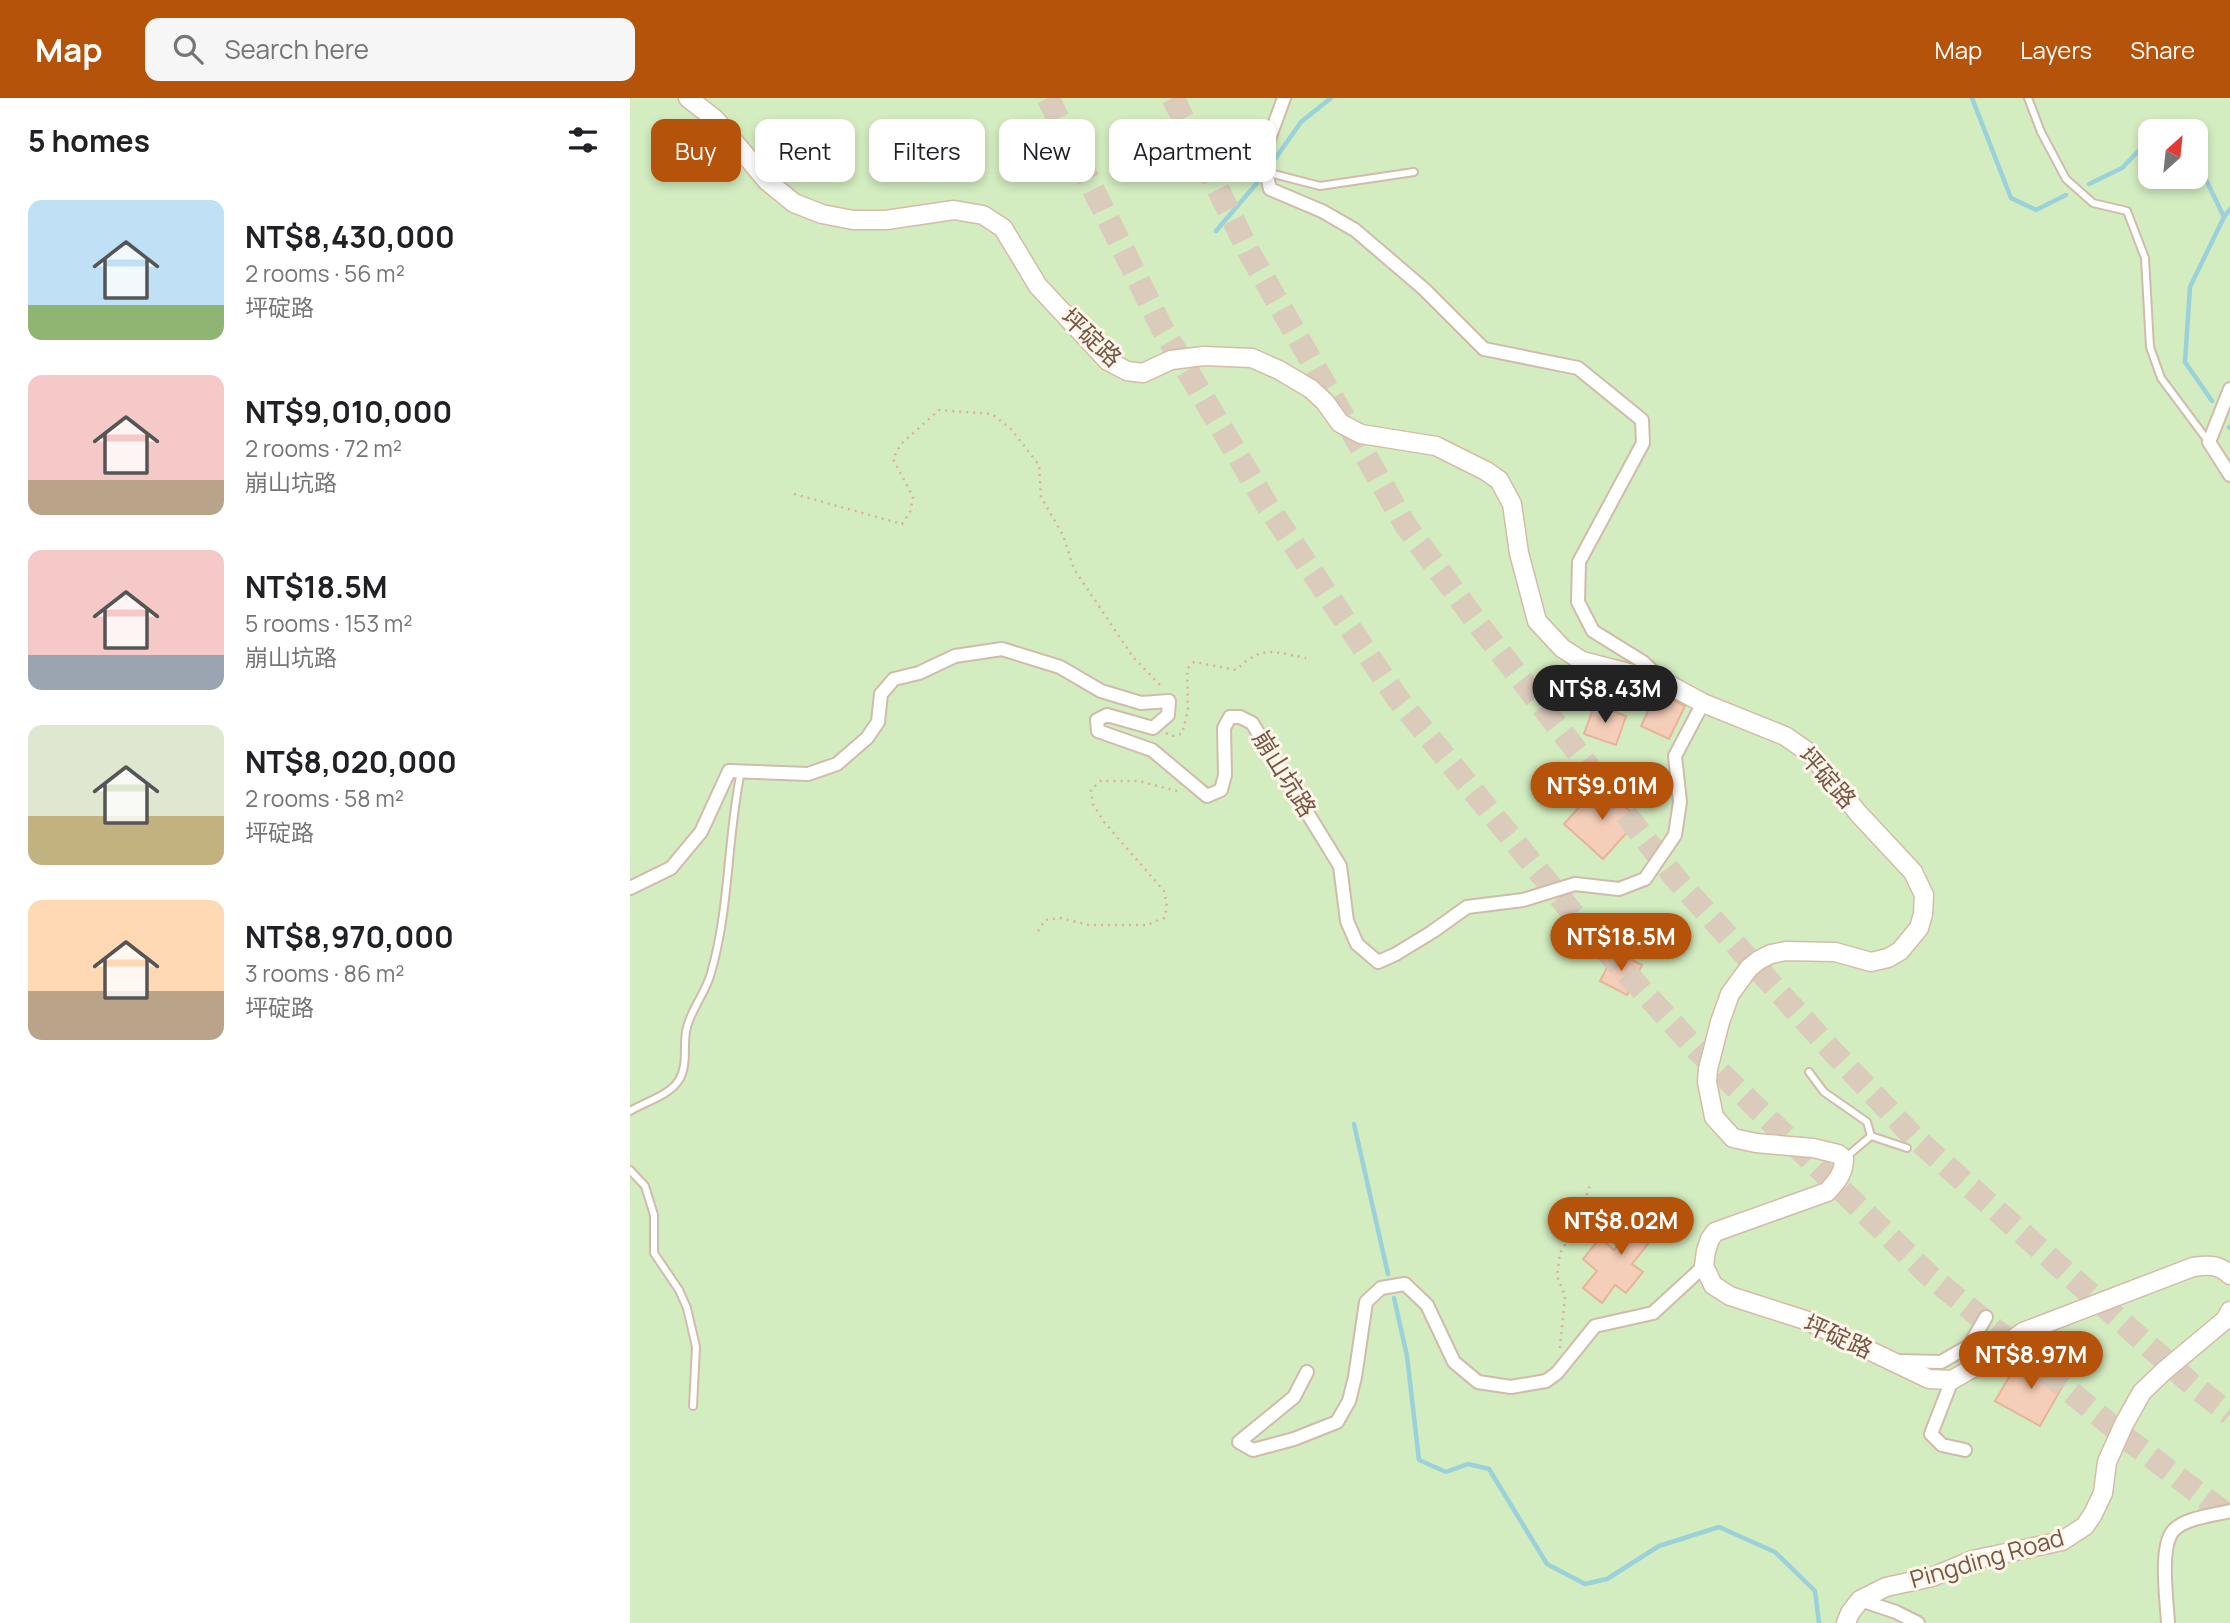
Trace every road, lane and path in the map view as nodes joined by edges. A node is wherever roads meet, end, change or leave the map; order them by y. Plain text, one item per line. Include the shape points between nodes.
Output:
1 (688, 98) edge
2 (1284, 98) edge
3 (2028, 98) edge
4 (1276, 120) edge
5 (1413, 172) dead end
6 (1276, 175) edge
7 (1268, 182) edge
8 (2229, 397) edge
9 (2209, 442) junction
10 (2230, 475) edge
11 (794, 494) dead end
12 (1306, 658) dead end
13 (1664, 682) junction
14 (1169, 701) junction
15 (1703, 703) junction
16 (1153, 728) junction
17 (741, 771) junction
18 (1207, 796) junction
19 (630, 888) edge
20 (1038, 931) dead end
21 (1809, 1072) dead end
22 (630, 1111) edge
23 (1871, 1136) junction
24 (1907, 1148) dead end
25 (1844, 1159) junction
26 (630, 1170) edge
27 (1590, 1185) dead end
28 (1704, 1266) junction
29 (2230, 1275) edge
30 (2230, 1311) edge
31 (1986, 1317) dead end
32 (1891, 1361) junction
33 (1307, 1372) dead end
34 (1558, 1373) junction
35 (1952, 1380) junction
36 (693, 1406) dead end
37 (1965, 1450) dead end
38 (2230, 1511) edge
39 (1860, 1600) junction
40 (1846, 1623) edge
41 (1918, 1623) edge
42 (2168, 1623) edge

1 - 13 main road, 坪碇路 via 715,119 767,181 794,203 853,220 954,210 983,215 1003,228 1047,295 1108,361 1126,371 1143,373 1171,360 1204,356 1252,358 1311,388 1340,423 1361,433 1436,446 1486,471 1499,480 1512,504 1537,621 1562,648 1582,661
2 - 4 street
3 - 9 lane via 2040,132 2066,179 2093,204 2127,211 2145,258 2150,347 2161,378
5 - 6 lane via 1321,186
7 - 13 street via 1270,189 1354,230 1424,289 1484,349 1578,368 1642,420 1643,443 1579,562 1578,602 1592,631 1643,662
8 - 9 street
9 - 10 street
11 - 14 path via 902,524 913,497 893,459 901,444 939,410 992,414 1011,429 1040,465 1041,497 1063,534 1074,569 1133,657 1162,685
12 - 16 path via 1263,651 1236,670 1194,662 1187,669 1188,710 1182,734 1172,736
13 - 15 main road, 坪碇路
14 - 16 street via 1168,715
14 - 17 street via 1141,703 1101,691 1059,667 1002,649 955,656 894,679 881,694 878,722 837,764 807,774
15 - 18 street, 崩山坑路 via 1675,755 1680,802 1675,835 1645,879 1619,889 1575,884 1523,900 1467,907 1378,962 1357,944 1347,921 1340,866 1252,723 1230,717 1224,727 1221,790
15 - 25 main road, 坪碇路 via 1785,736 1811,754 1913,872 1924,895 1919,928 1900,951 1871,962 1835,952 1771,954 1749,968 1730,994 1720,1022 1707,1082 1720,1125 1732,1138 1831,1152
16 - 18 street via 1107,715 1097,720 1098,731 1152,750
17 - 19 street via 729,771 701,832 671,868
17 - 22 lane via 733,810 728,886 711,975 686,1028 686,1062 679,1082
18 - 20 path via 1139,781 1100,781 1091,790 1093,804 1164,891 1164,918 1147,925 1089,925 1060,918 1045,920
21 - 23 lane via 1824,1092 1867,1122
23 - 24 lane
23 - 25 lane
25 - 28 main road via 1839,1178 1827,1192 1716,1232
26 - 36 lane via 645,1186 654,1216 654,1253 687,1308 696,1347
27 - 34 path via 1560,1254 1557,1276 1565,1296
28 - 32 main road, 坪碇路 via 1713,1285 1730,1296 1808,1321
28 - 34 street via 1653,1313 1595,1326
29 - 35 main road via 2211,1265 2193,1267 2023,1332
30 - 39 main road, Pingding Road via 2142,1392 2107,1462 2103,1493 2085,1526 2062,1541 1973,1560 1931,1577 1886,1587
31 - 32 street via 1969,1346 1941,1362
32 - 35 main road, 坪碇路 via 1929,1379
33 - 34 street via 1294,1397 1239,1441 1252,1450 1337,1422 1355,1377 1366,1302 1381,1288 1405,1284 1427,1305 1454,1362 1478,1382 1511,1387 1546,1381
35 - 37 street via 1931,1434 1942,1445
38 - 42 street via 2190,1520 2173,1531 2165,1551
39 - 40 main road
39 - 41 street

